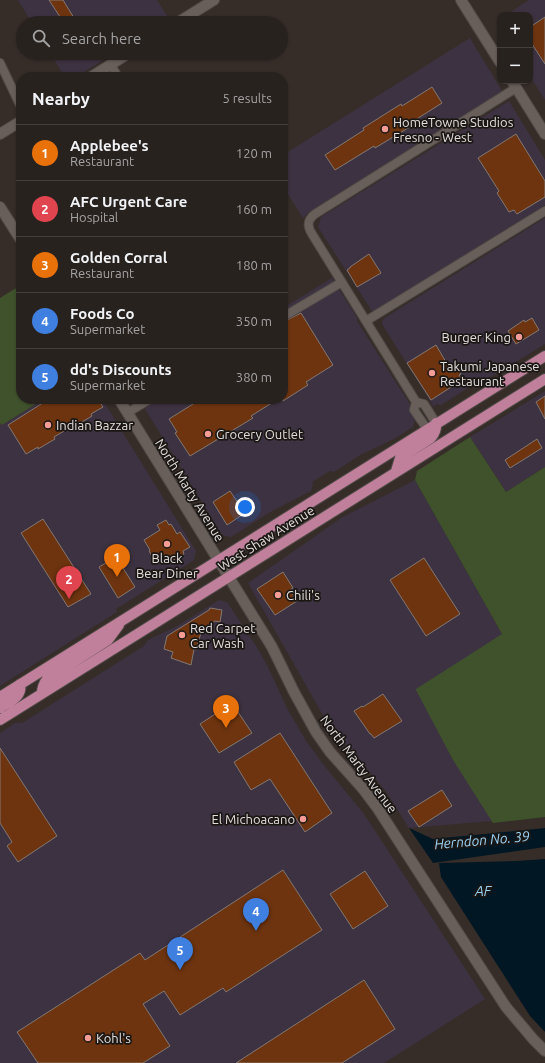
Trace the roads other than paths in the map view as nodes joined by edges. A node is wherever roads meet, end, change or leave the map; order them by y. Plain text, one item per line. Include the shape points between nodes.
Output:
1 (214, 0) edge
2 (461, 0) edge
3 (188, 16) edge
4 (497, 57) edge
5 (118, 60) edge
6 (0, 63) edge
7 (111, 65) junction
8 (99, 72) edge
9 (115, 72) edge
10 (514, 84) edge
11 (16, 97) edge
12 (16, 123) edge
13 (0, 134) edge
14 (545, 134) edge
15 (0, 207) edge
16 (545, 211) edge
17 (16, 232) edge
18 (342, 282) junction
19 (288, 314) edge
20 (366, 321) junction
21 (545, 356) edge
22 (545, 379) edge
23 (416, 402) junction
24 (122, 404) edge
25 (142, 404) edge
26 (127, 413) junction
27 (436, 423) junction
28 (427, 429) junction
29 (396, 471) junction
30 (219, 561) junction
31 (228, 577) junction
32 (122, 620) junction
33 (20, 684) junction
34 (42, 693) junction
35 (0, 697) edge
36 (0, 708) edge
37 (0, 720) edge
38 (545, 1051) edge

1 - 3 street
2 - 4 street
5 - 7 street
6 - 11 street
7 - 8 street
7 - 9 street
10 - 14 street
10 - 18 street via 310,217 309,228
12 - 13 street
15 - 17 street
16 - 20 street
18 - 19 street
18 - 20 street
20 - 23 street
21 - 27 main road, West Shaw Avenue
22 - 29 main road, West Shaw Avenue
23 - 27 street via 424,404
23 - 28 street via 414,410
24 - 26 street, North Marty Avenue
25 - 26 street
26 - 30 street, North Marty Avenue
27 - 28 main road, West Shaw Avenue
27 - 29 main road via 435,434 400,458
28 - 30 main road, West Shaw Avenue
29 - 31 main road, West Shaw Avenue
30 - 31 street, North Marty Avenue
30 - 32 main road, West Shaw Avenue
31 - 34 main road, West Shaw Avenue
31 - 38 street, North Marty Avenue via 272,647 322,741 378,809 506,1007
32 - 33 main road, West Shaw Avenue
32 - 34 main road via 108,640 47,679
33 - 35 main road, West Shaw Avenue
33 - 36 main road via 18,696
34 - 37 main road, West Shaw Avenue

